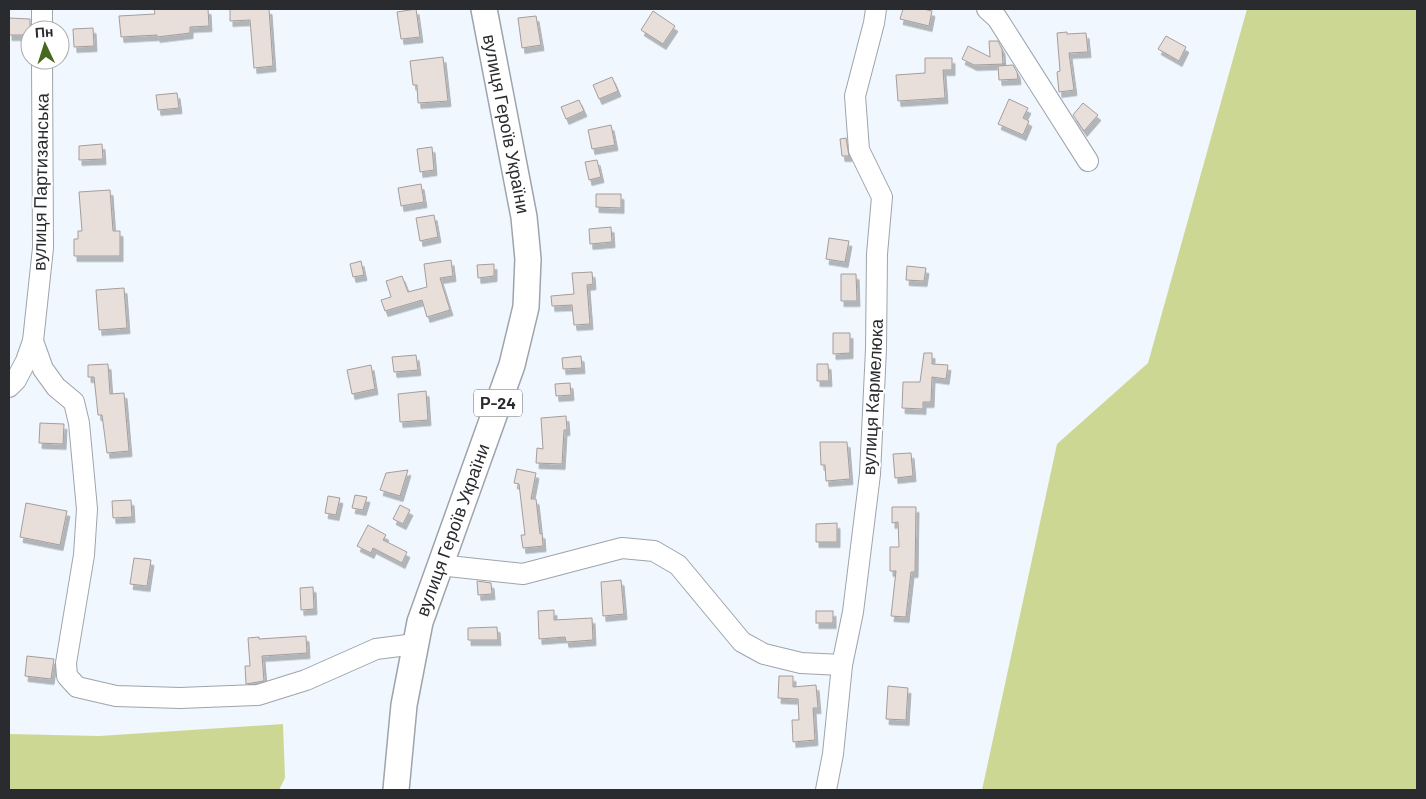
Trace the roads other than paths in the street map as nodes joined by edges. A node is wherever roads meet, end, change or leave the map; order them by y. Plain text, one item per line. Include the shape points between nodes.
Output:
1 (484, 9) edge
2 (876, 9) edge
3 (986, 9) edge
4 (42, 70) edge
5 (1088, 161) dead end
6 (33, 341) junction
7 (9, 387) edge
8 (440, 565) junction
9 (415, 644) junction
10 (842, 665) junction
11 (396, 790) edge
12 (826, 790) edge

1 - 8 main road, вулиця Героїв України / Р-24 via 524,217 528,259 526,307 512,365
2 - 10 street, вулиця Кармелюка via 855,96 859,150 882,196 870,474 853,612
3 - 5 street via 997,18
4 - 6 street, вулиця Партизанська via 43,248
6 - 7 street, вулиця Партизанська via 26,362
6 - 9 street via 43,369 56,387 74,402 79,423 87,509 84,555 66,663 68,676 77,687 116,696 258,695 306,680 376,649
8 - 9 main road, вулиця Героїв України / Р-24
8 - 10 street via 523,574 622,548 654,551 678,565 742,642 764,654 791,661
9 - 11 main road, вулиця Героїв України / Р-24 via 404,705
10 - 12 street, вулиця Кармелюка

